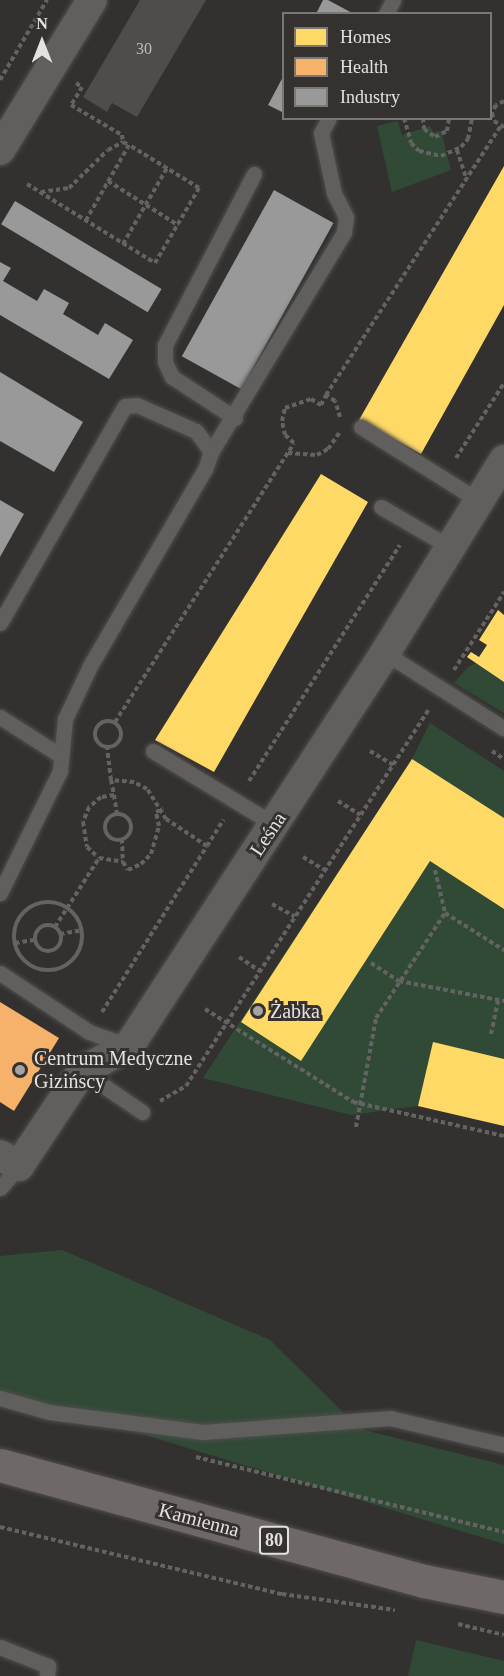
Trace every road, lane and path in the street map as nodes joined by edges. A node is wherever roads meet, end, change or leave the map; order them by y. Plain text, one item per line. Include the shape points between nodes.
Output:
1 (46, 0) edge
2 (92, 0) edge
3 (0, 80) edge
4 (73, 81) dead end
5 (504, 101) edge
6 (328, 120) edge
7 (404, 120) edge
8 (423, 120) edge
9 (449, 120) edge
10 (472, 120) edge
11 (502, 126) edge
12 (123, 142) junction
13 (129, 145) junction
14 (0, 150) edge
15 (457, 150) junction
16 (167, 168) junction
17 (254, 174) dead end
18 (466, 178) junction
19 (108, 180) junction
20 (27, 184) dead end
21 (40, 192) junction
22 (146, 205) junction
23 (86, 220) junction
24 (178, 225) junction
25 (123, 244) junction
26 (504, 383) edge
27 (326, 395) junction
28 (235, 418) junction
29 (361, 427) dead end
30 (211, 452) junction
31 (288, 453) junction
32 (504, 460) edge
33 (443, 478) junction
34 (478, 500) junction
35 (381, 507) dead end
36 (413, 525) junction
37 (450, 547) junction
38 (504, 592) edge
39 (0, 623) edge
40 (386, 653) junction
41 (441, 690) junction
42 (0, 717) edge
43 (116, 722) junction
44 (503, 728) edge
45 (107, 747) junction
46 (491, 750) dead end
47 (153, 751) dead end
48 (370, 752) dead end
49 (61, 756) junction
50 (504, 759) edge
51 (393, 765) junction
52 (111, 780) junction
53 (114, 795) junction
54 (338, 801) dead end
55 (235, 802) junction
56 (163, 809) junction
57 (117, 813) junction
58 (360, 816) junction
59 (274, 825) junction
60 (122, 839) junction
61 (207, 846) junction
62 (303, 857) dead end
63 (99, 858) junction
64 (123, 862) junction
65 (325, 870) junction
66 (435, 870) dead end
67 (0, 893) edge
68 (272, 904) dead end
69 (67, 908) junction
70 (445, 913) junction
71 (295, 917) junction
72 (55, 927) junction
73 (82, 930) junction
74 (60, 934) junction
75 (34, 940) junction
76 (15, 943) junction
77 (504, 950) edge
78 (238, 957) dead end
79 (371, 963) dead end
80 (260, 971) junction
81 (0, 973) edge
82 (399, 981) junction
83 (498, 1000) junction
84 (504, 1001) edge
85 (205, 1009) dead end
86 (227, 1022) junction
87 (89, 1032) junction
88 (491, 1034) dead end
89 (129, 1046) junction
90 (82, 1071) junction
91 (359, 1104) junction
92 (142, 1112) joint
93 (356, 1127) dead end
94 (504, 1136) edge
95 (10, 1160) edge
96 (0, 1188) edge
97 (0, 1398) edge
98 (504, 1445) edge
99 (194, 1457) dead end
100 (3, 1474) edge
101 (0, 1527) edge
102 (504, 1533) edge
103 (504, 1597) edge
104 (405, 1611) dead end
105 (449, 1622) dead end
106 (504, 1635) edge
107 (0, 1647) edge
108 (46, 1676) edge

1 - 3 path
2 - 14 street
4 - 12 path via 82,87 71,105 123,135
5 - 11 path via 492,113
6 - 28 lane via 321,133 334,193 346,217 344,232
7 - 15 path via 406,133 419,151 441,156
8 - 9 path via 424,129 435,136 447,131
10 - 15 path via 468,139
11 - 18 path
12 - 13 path
12 - 21 path via 108,150 69,188
13 - 16 path
13 - 19 path
15 - 18 path
16 - 22 path
16 - 24 path via 199,188
17 - 28 lane via 165,345 165,362 172,377
18 - 27 path
19 - 22 path
19 - 23 path
20 - 21 path
21 - 23 path
22 - 24 path
22 - 25 path
23 - 25 path
24 - 25 path via 155,263
26 - 33 path
27 - 31 path via 321,405 310,399 285,408 285,435 294,443
27 - 31 path via 335,401 341,430 328,449 317,455
28 - 30 lane
29 - 33 lane
30 - 39 lane via 196,431 137,405 125,406
30 - 49 lane via 205,469 90,666 65,719
31 - 43 path
32 - 34 street, Leśna
33 - 34 lane
34 - 37 street, Leśna
35 - 36 lane
36 - 37 lane
36 - 55 path
37 - 40 street, Leśna
38 - 41 path
40 - 41 lane
40 - 59 street, Leśna
41 - 44 lane
41 - 51 path
42 - 49 lane
43 - 45 path via 121,738 116,745
43 - 45 path via 103,721 95,731 96,740
45 - 52 path
46 - 50 path
47 - 55 lane
48 - 51 path
49 - 67 lane via 60,771
51 - 58 path
52 - 53 path
52 - 56 path via 134,782 147,789
53 - 57 path
53 - 63 path via 101,797 89,807 83,822 87,847
54 - 58 path
55 - 59 lane
55 - 61 path
56 - 61 path via 166,819
56 - 64 path via 156,812 159,826 152,854 128,870
57 - 60 path via 129,818 132,826 129,835
57 - 60 path via 107,819 105,828 109,836
58 - 65 path
59 - 89 street, Leśna
60 - 64 path
61 - 87 path
62 - 65 path
63 - 64 path
63 - 69 path
65 - 71 path
66 - 70 path
68 - 71 path
69 - 72 path
69 - 73 path
69 - 76 path via 50,902 29,907 15,925
70 - 77 path
70 - 82 path
71 - 80 path
72 - 74 path
72 - 75 path via 39,928
73 - 74 path
73 - 76 path via 78,952 67,964 51,970 30,964
74 - 75 path via 59,946 51,952 38,948
75 - 76 path
78 - 80 path
79 - 82 path
80 - 86 path
81 - 87 lane
82 - 83 path
82 - 91 path via 376,1018
83 - 84 path
83 - 88 path
85 - 86 path
86 - 91 path
86 - 92 path via 186,1086
87 - 89 lane
89 - 90 street, Leśna
90 - 92 lane
90 - 95 street, Leśna
91 - 93 path
91 - 94 path
95 - 96 lane
97 - 98 lane via 48,1412 203,1432 390,1418
99 - 102 path
100 - 103 main road, Kamienna / 80 via 45,1476 424,1581
101 - 104 path via 291,1596
105 - 106 path
107 - 108 lane via 48,1666

